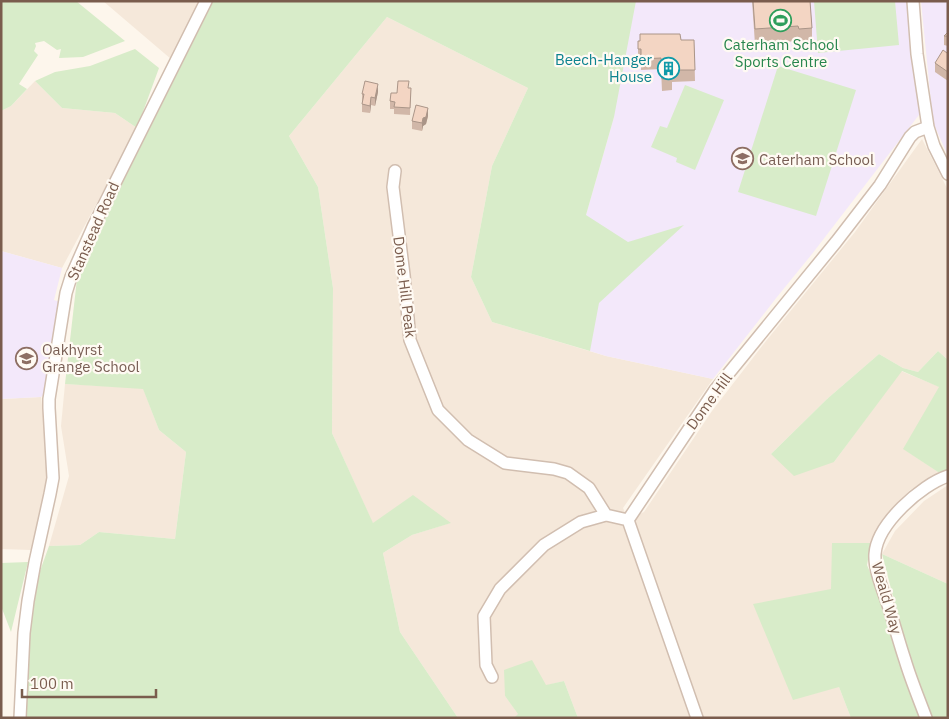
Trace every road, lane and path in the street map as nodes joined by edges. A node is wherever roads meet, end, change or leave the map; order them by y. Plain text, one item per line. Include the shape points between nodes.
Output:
1 (206, 1) edge
2 (913, 1) edge
3 (928, 127) junction
4 (395, 171) dead end
5 (948, 174) edge
6 (948, 476) edge
7 (606, 514) junction
8 (628, 520) junction
9 (492, 677) dead end
10 (20, 718) edge
11 (697, 718) edge
12 (926, 718) edge

1 - 10 street, Stanstead Road via 93,227 66,293 49,399 53,478 27,609
2 - 3 street
3 - 5 street
3 - 8 street, Dome Hill via 910,137 880,185 715,390
4 - 7 street, Dome Hill Peak via 393,187 410,340 438,410 468,440 505,463 568,473 589,488
6 - 12 street, Weald Way via 932,482 910,500 878,538 875,554 881,585
7 - 8 street
7 - 9 street via 582,522 544,545 500,588 484,616 486,665
8 - 11 street

